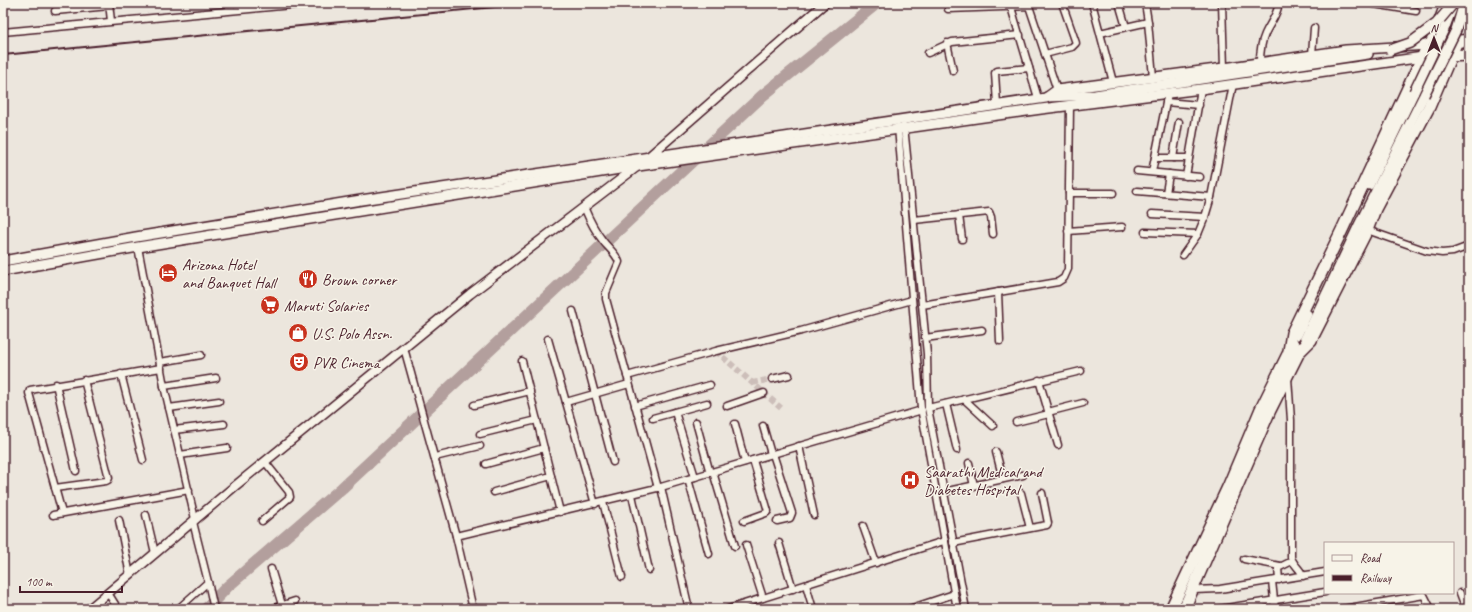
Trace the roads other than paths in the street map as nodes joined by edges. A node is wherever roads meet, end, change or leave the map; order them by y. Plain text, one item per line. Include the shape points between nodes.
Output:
1 (313, 3) edge
2 (825, 3) edge
3 (1062, 3) edge
4 (1092, 3) edge
5 (1119, 3) edge
6 (1145, 3) edge
7 (1222, 3) edge
8 (1279, 3) edge
9 (1368, 3) edge
10 (1450, 3) edge
11 (1464, 3) edge
12 (109, 4) edge
13 (1380, 4) edge
14 (1011, 7) junction
15 (948, 9) dead end
16 (55, 11) dead end
17 (1416, 11) dead end
18 (111, 21) junction
19 (1148, 22) junction
20 (1126, 27) junction
21 (1314, 28) dead end
22 (3, 32) edge
23 (1100, 33) junction
24 (1020, 35) junction
25 (1469, 40) edge
26 (1458, 41) junction
27 (947, 43) junction
28 (1428, 45) junction
29 (928, 53) dead end
30 (1045, 54) junction
31 (1312, 55) junction
32 (1469, 55) edge
33 (1451, 56) junction
34 (1423, 57) junction
35 (1260, 62) junction
36 (1029, 68) junction
37 (1224, 68) junction
38 (953, 72) dead end
39 (1153, 77) junction
40 (1113, 82) junction
41 (1233, 84) junction
42 (1201, 89) junction
43 (1057, 90) junction
44 (1167, 97) junction
45 (1042, 98) junction
46 (997, 104) junction
47 (1070, 105) junction
48 (1199, 105) junction
49 (1179, 122) dead end
50 (900, 123) junction
51 (692, 155) junction
52 (648, 158) junction
53 (1155, 158) junction
54 (1173, 158) junction
55 (1189, 158) junction
56 (638, 166) junction
57 (1137, 171) dead end
58 (1152, 172) junction
59 (1169, 174) junction
60 (1186, 176) junction
61 (1200, 177) dead end
62 (1137, 191) dead end
63 (1069, 192) junction
64 (1113, 193) dead end
65 (1166, 193) junction
66 (1212, 197) junction
67 (584, 207) junction
68 (959, 214) junction
69 (1152, 214) dead end
70 (261, 216) junction
71 (1205, 217) junction
72 (914, 220) junction
73 (1122, 227) dead end
74 (263, 228) junction
75 (1367, 230) junction
76 (1068, 231) junction
77 (1145, 232) dead end
78 (993, 234) dead end
79 (1198, 234) junction
80 (962, 238) dead end
81 (1469, 246) edge
82 (138, 247) junction
83 (1184, 255) dead end
84 (3, 261) edge
85 (3, 271) edge
86 (998, 292) junction
87 (912, 300) junction
88 (922, 305) junction
89 (573, 311) dead end
90 (982, 330) dead end
91 (1301, 337) junction
92 (925, 338) junction
93 (548, 339) dead end
94 (1000, 341) dead end
95 (404, 348) junction
96 (1294, 352) junction
97 (201, 356) dead end
98 (522, 361) dead end
99 (160, 365) junction
100 (1081, 370) dead end
101 (121, 374) junction
102 (790, 375) dead end
103 (1288, 375) junction
104 (627, 376) junction
105 (216, 378) dead end
106 (772, 379) tunnel mouth
107 (84, 380) junction
108 (1039, 380) junction
109 (56, 384) junction
110 (629, 384) junction
111 (710, 385) dead end
112 (164, 386) junction
113 (530, 391) junction
114 (595, 393) junction
115 (764, 393) dead end
116 (964, 399) junction
117 (219, 401) dead end
118 (566, 402) junction
119 (707, 403) dead end
120 (1083, 403) dead end
121 (946, 404) junction
122 (474, 405) dead end
123 (636, 406) junction
124 (727, 406) dead end
125 (169, 408) junction
126 (925, 409) junction
127 (674, 412) junction
128 (1049, 413) junction
129 (653, 418) dead end
130 (537, 420) junction
131 (696, 422) dead end
132 (1016, 422) dead end
133 (224, 424) dead end
134 (735, 424) dead end
135 (763, 426) dead end
136 (993, 426) dead end
137 (174, 430) junction
138 (480, 434) dead end
139 (1058, 445) dead end
140 (480, 446) dead end
141 (799, 446) junction
142 (227, 448) dead end
143 (544, 448) junction
144 (957, 450) dead end
145 (996, 452) dead end
146 (772, 454) junction
147 (180, 456) junction
148 (435, 457) junction
149 (143, 460) dead end
150 (753, 460) junction
151 (265, 462) junction
152 (613, 462) dead end
153 (745, 462) junction
154 (969, 463) dead end
155 (486, 464) dead end
156 (76, 471) dead end
157 (712, 472) junction
158 (1023, 475) dead end
159 (551, 476) junction
160 (695, 477) junction
161 (688, 479) junction
162 (1003, 479) junction
163 (974, 486) junction
164 (55, 488) junction
165 (659, 488) junction
166 (189, 490) junction
167 (494, 492) dead end
168 (943, 492) junction
169 (1021, 493) dead end
170 (1042, 493) dead end
171 (632, 494) junction
172 (603, 502) junction
173 (595, 504) junction
174 (560, 512) junction
175 (62, 513) junction
176 (53, 515) dead end
177 (146, 515) dead end
178 (814, 515) dead end
179 (119, 520) dead end
180 (194, 520) junction
181 (262, 521) dead end
182 (744, 521) dead end
183 (776, 521) dead end
184 (863, 526) dead end
185 (1030, 528) junction
186 (456, 536) junction
187 (944, 541) junction
188 (779, 543) dead end
189 (953, 543) junction
190 (746, 545) dead end
191 (735, 546) dead end
192 (155, 553) junction
193 (709, 554) dead end
194 (1244, 559) dead end
195 (1292, 561) junction
196 (876, 563) junction
197 (1280, 566) junction
198 (271, 570) dead end
199 (649, 570) dead end
200 (1324, 572) edge
201 (130, 575) junction
202 (1303, 576) junction
203 (622, 577) dead end
204 (1279, 580) junction
205 (1272, 581) junction
206 (208, 582) junction
207 (806, 585) junction
208 (793, 589) junction
209 (1193, 590) junction
210 (1324, 592) edge
211 (108, 593) junction
212 (1460, 593) dead end
213 (954, 594) junction
214 (763, 598) junction
215 (1273, 600) junction
216 (295, 601) dead end
217 (1390, 601) junction
218 (282, 605) junction
219 (1366, 607) edge
220 (89, 609) edge
221 (118, 609) edge
222 (178, 609) edge
223 (214, 609) edge
224 (271, 609) edge
225 (473, 609) edge
226 (690, 609) edge
227 (728, 609) edge
228 (813, 609) edge
229 (909, 609) edge
230 (957, 609) edge
231 (966, 609) edge
232 (1171, 609) edge
233 (1184, 609) edge
234 (1220, 609) edge
235 (1275, 609) edge
236 (1343, 609) edge
237 (1392, 609) edge
238 (1431, 609) edge
239 (1466, 609) edge

1 - 18 street
2 - 52 street
3 - 30 street via 1076,43 1072,47
4 - 23 street
5 - 20 street
6 - 19 street
7 - 37 street
8 - 35 street via 1261,45
9 - 13 street
10 - 28 street
10 - 45 main road, bridge via 1437,23 1410,43 1390,50 1095,95
10 - 91 main road, bridge via 1447,23
11 - 91 main road, bridge via 1456,30
12 - 16 street
12 - 18 street
13 - 17 street
14 - 15 street
14 - 24 street
14 - 30 street via 1029,6
18 - 22 street
19 - 20 street
19 - 39 street
20 - 23 street
21 - 31 street
23 - 40 street
24 - 27 street
24 - 36 street
25 - 26 highway
26 - 28 highway
26 - 33 highway
27 - 29 street
27 - 38 street
28 - 31 main road via 1346,50
28 - 34 highway
30 - 43 street
31 - 35 main road
32 - 33 highway
33 - 34 highway
33 - 75 highway via 1429,107
34 - 41 main road
34 - 96 highway via 1292,333
35 - 37 main road
36 - 45 street
36 - 46 street via 995,73
37 - 39 main road
39 - 40 main road
40 - 43 main road
41 - 42 main road
41 - 66 street
42 - 44 main road
42 - 48 street
43 - 45 main road
44 - 47 main road
44 - 48 street
44 - 53 street
45 - 46 main road
46 - 50 main road
47 - 50 main road
47 - 63 street
48 - 55 street
49 - 54 street
50 - 51 main road
50 - 72 street
50 - 87 street
51 - 52 main road
51 - 56 main road
52 - 56 street
52 - 70 main road
53 - 54 street
53 - 58 street
54 - 55 street
55 - 60 street
56 - 67 street
56 - 74 main road
57 - 58 street
58 - 59 street
59 - 60 street
59 - 65 street
60 - 61 street
62 - 65 street
63 - 64 street
63 - 76 street
65 - 66 street
66 - 71 street
67 - 95 street
67 - 104 street via 593,226 619,262 608,286 606,299
68 - 72 street
68 - 78 street via 989,212
68 - 80 street
69 - 71 street
70 - 74 main road
70 - 84 main road
71 - 79 street
72 - 88 street
73 - 76 street
74 - 82 main road
75 - 81 street via 1427,251 1453,252
75 - 96 highway via 1311,340
76 - 86 street via 1068,269 1064,278 1058,282
77 - 79 street
79 - 83 street
82 - 85 main road
82 - 99 street
86 - 88 street
86 - 94 street
87 - 104 street
87 - 126 street
88 - 92 street
89 - 114 street
90 - 92 street
91 - 96 highway
92 - 126 street
93 - 118 street
95 - 148 street
95 - 151 street
96 - 103 highway
96 - 232 highway via 1261,409 1229,486
97 - 99 street
98 - 113 street
99 - 101 street
99 - 112 street
100 - 108 street
101 - 107 street
101 - 149 street
102 - 106 street
103 - 195 street via 1291,420
103 - 209 highway via 1270,410
104 - 110 street
105 - 112 street
107 - 109 street
107 - 164 street via 109,478 106,481
108 - 116 street
108 - 128 street
109 - 156 street
109 - 164 street via 32,389 29,393
110 - 114 street
110 - 123 street
111 - 123 street
112 - 125 street
113 - 122 street
113 - 130 street
114 - 118 street
114 - 152 street
115 - 124 street
116 - 121 street
116 - 136 street
117 - 125 street
118 - 173 street
119 - 127 street
120 - 128 street
121 - 126 street
121 - 144 street
123 - 165 street
125 - 137 street
126 - 141 street
126 - 168 street
126 - 187 street
127 - 129 street
127 - 160 street
128 - 132 street
128 - 139 street
130 - 138 street
130 - 143 street
131 - 157 street
133 - 137 street
134 - 153 street
135 - 146 street
137 - 147 street
140 - 148 street
141 - 146 street
141 - 178 street
142 - 147 street
143 - 155 street
143 - 159 street
145 - 162 street
146 - 150 street
146 - 183 street via 792,513 790,518
147 - 166 street
148 - 186 street
150 - 153 street
150 - 182 street via 768,510
151 - 180 street
151 - 181 street via 289,492 290,497
153 - 157 street
154 - 163 street
157 - 160 street
157 - 191 street
158 - 162 street
159 - 167 street
159 - 174 street
160 - 161 street
161 - 165 street
161 - 193 street
162 - 163 street
163 - 168 street
164 - 175 street
165 - 171 street
165 - 226 street
166 - 175 street
166 - 180 street
168 - 189 street
169 - 185 street
170 - 185 street via 1048,523
171 - 172 street
171 - 199 street
172 - 173 street
172 - 203 street
173 - 174 street
174 - 186 street
175 - 176 street
177 - 192 street
179 - 201 street
180 - 192 street
180 - 206 street
184 - 196 street
185 - 189 street
186 - 225 street
187 - 196 street
187 - 213 street
188 - 208 street
189 - 231 street
190 - 214 street
192 - 201 street
194 - 197 street
195 - 197 street
195 - 202 street
196 - 207 street
197 - 204 street
198 - 218 street
200 - 202 street
201 - 211 street
202 - 204 street
204 - 205 street
205 - 209 street via 1216,590
205 - 215 street
206 - 222 street
206 - 223 street
207 - 208 street
207 - 228 street
208 - 214 street
209 - 233 highway
210 - 215 street
211 - 220 street
211 - 221 street
212 - 239 street
213 - 229 street
213 - 230 street
214 - 227 street
215 - 234 street
215 - 235 street
216 - 218 street
217 - 219 street
217 - 237 street
217 - 238 street via 1424,595
218 - 224 street
219 - 236 street

